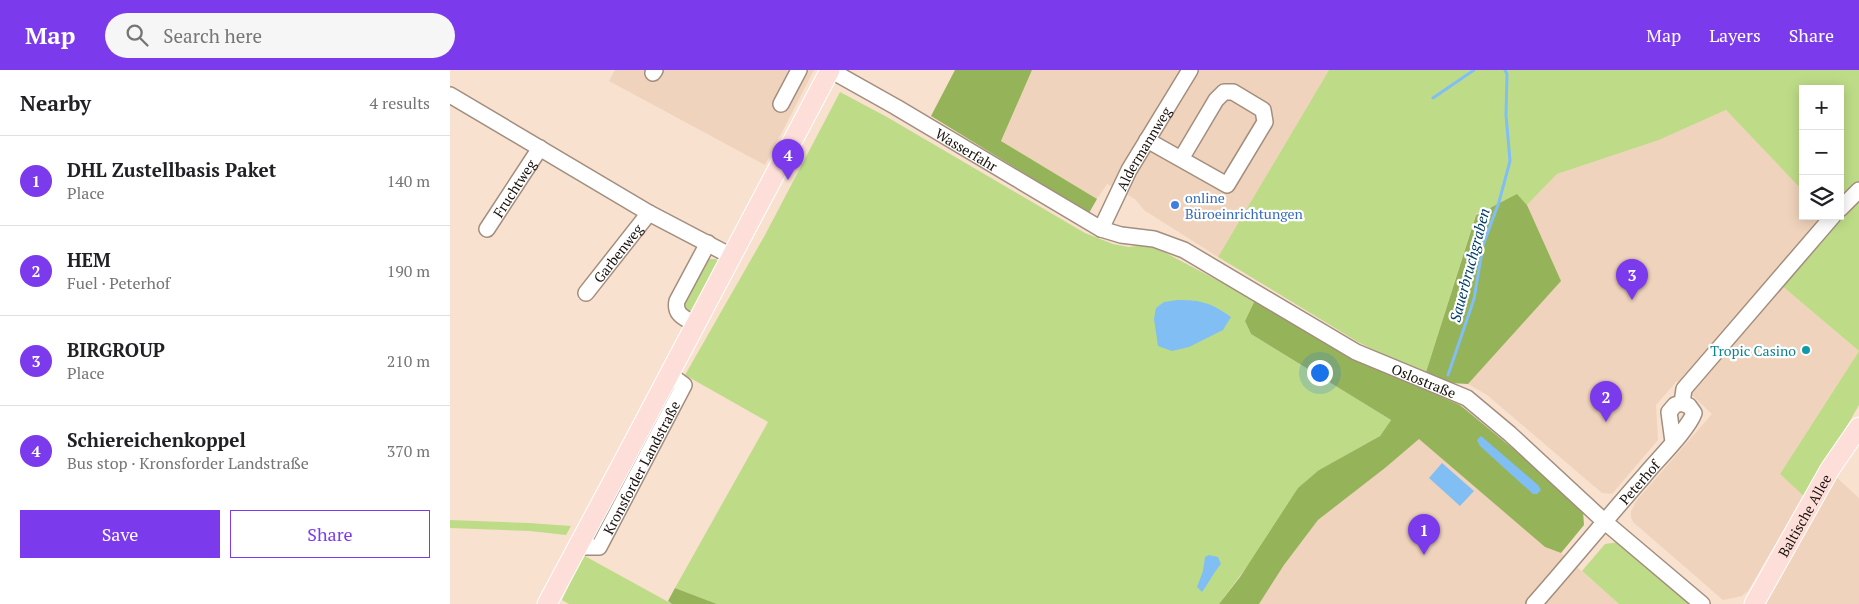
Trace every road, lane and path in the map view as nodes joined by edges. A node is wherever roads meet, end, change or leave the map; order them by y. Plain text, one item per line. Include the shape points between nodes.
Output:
1 (799, 70) edge
2 (830, 70) edge
3 (1190, 70) edge
4 (851, 75) edge
5 (450, 95) edge
6 (781, 104) dead end
7 (1147, 140) junction
8 (540, 148) junction
9 (1181, 159) junction
10 (1859, 190) edge
11 (1844, 205) edge
12 (649, 213) junction
13 (1830, 220) edge
14 (487, 229) dead end
15 (1101, 230) junction
16 (708, 243) junction
17 (731, 256) junction
18 (586, 293) dead end
19 (695, 324) junction
20 (1859, 427) edge
21 (1605, 522) junction
22 (546, 604) edge
23 (1534, 604) edge
24 (1702, 604) edge
25 (1754, 604) edge

1 - 6 street
2 - 4 street, Wasserfahr
2 - 17 main road, Kronsforder Landstraße
3 - 7 street, Aldermannweg
4 - 15 street, Wasserfahr
5 - 8 street
7 - 9 street
7 - 15 street, Aldermannweg
8 - 12 street
8 - 14 street, Fruchtweg
9 - 9 street via 1227,185 1265,122 1263,110 1233,92 1224,92
10 - 11 street
12 - 16 street
12 - 18 street, Garbenweg
13 - 21 street, Peterhof via 1684,389 1682,403 1674,404 1669,412 1673,442
15 - 21 street, Oslostraße via 1154,239 1184,250 1356,352 1467,398
16 - 17 street
16 - 19 street via 676,307 678,314
17 - 19 main road, Kronsforder Landstraße
19 - 22 main road, Kronsforder Landstraße
20 - 25 main road, Baltische Allee via 1816,493
21 - 23 street, Peterhof
21 - 24 street, Oslostraße

